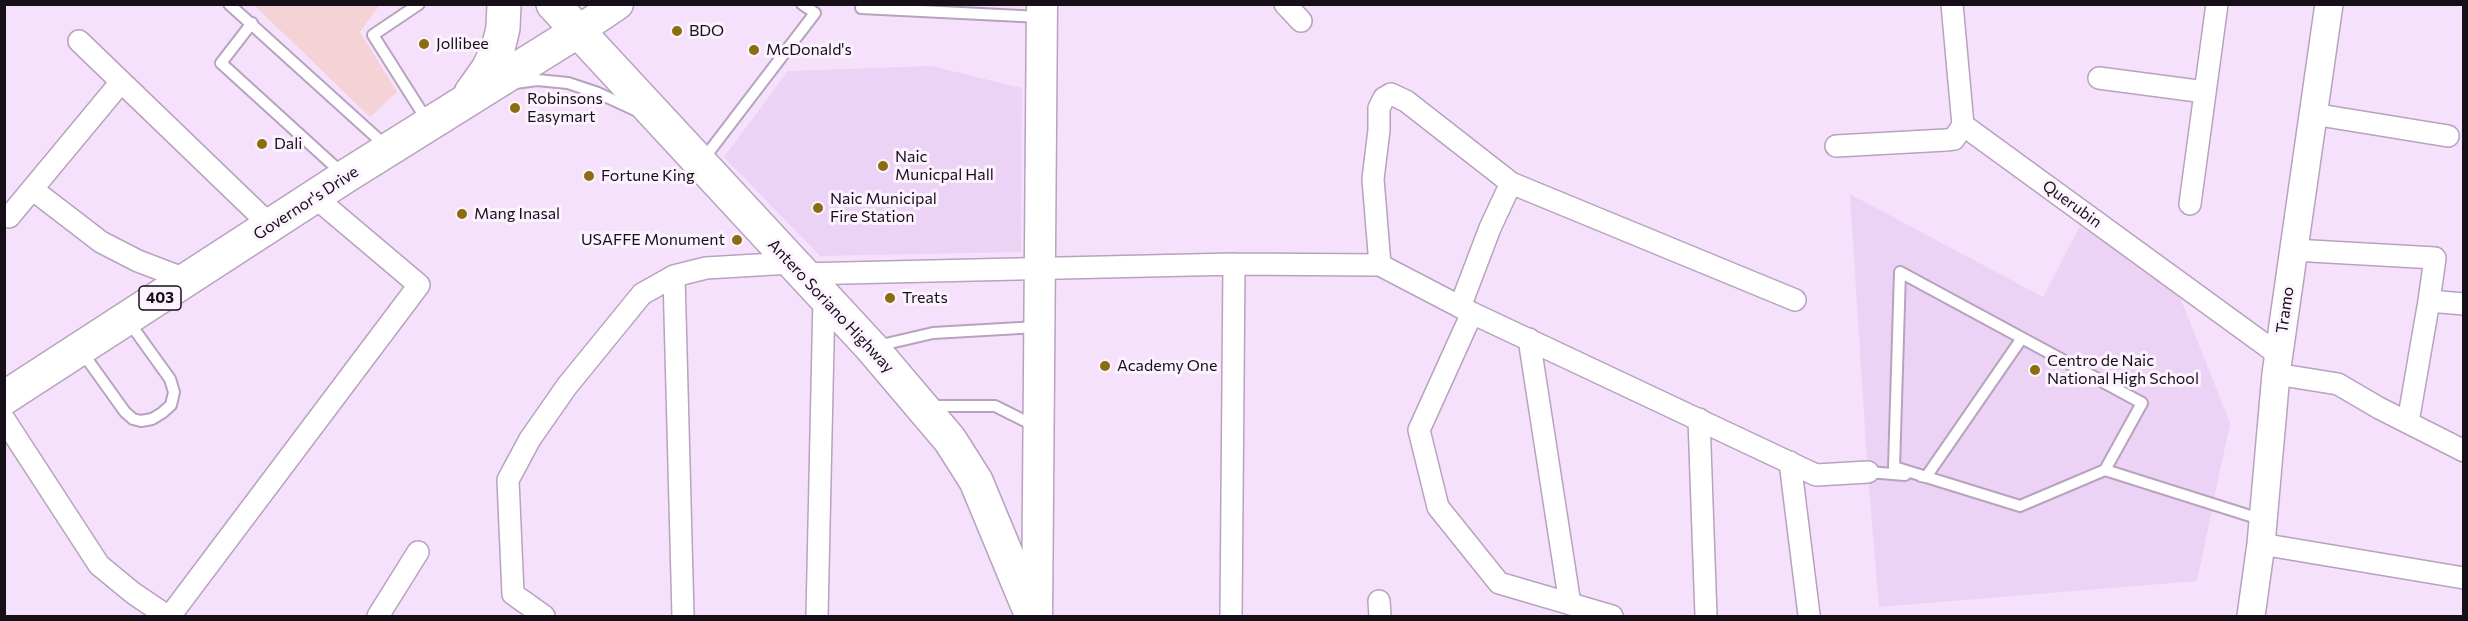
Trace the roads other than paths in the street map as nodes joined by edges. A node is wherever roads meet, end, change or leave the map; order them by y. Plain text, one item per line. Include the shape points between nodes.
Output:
1 (229, 4) edge
2 (420, 4) edge
3 (504, 4) edge
4 (553, 4) edge
5 (618, 4) edge
6 (802, 4) edge
7 (1285, 4) edge
8 (1952, 4) edge
9 (2217, 4) edge
10 (2329, 4) edge
11 (861, 8) dead end
12 (1042, 11) edge
13 (1301, 21) dead end
14 (252, 23) junction
15 (578, 31) junction
16 (79, 41) dead end
17 (2099, 78) dead end
18 (121, 82) junction
19 (2205, 92) junction
20 (464, 101) junction
21 (2313, 114) junction
22 (429, 124) junction
23 (1963, 125) junction
24 (665, 126) junction
25 (2448, 136) dead end
26 (1836, 146) dead end
27 (390, 149) junction
28 (700, 164) junction
29 (346, 176) junction
30 (1511, 183) junction
31 (32, 189) junction
32 (315, 198) junction
33 (2190, 204) dead end
34 (9, 217) dead end
35 (271, 226) junction
36 (2294, 250) junction
37 (1234, 264) junction
38 (1380, 265) junction
39 (796, 268) junction
40 (1040, 268) junction
41 (674, 276) junction
42 (188, 280) junction
43 (824, 298) junction
44 (1795, 300) dead end
45 (2428, 301) junction
46 (2463, 304) edge
47 (1466, 310) junction
48 (127, 319) junction
49 (1040, 327) junction
50 (2022, 338) junction
51 (1529, 339) junction
52 (872, 348) junction
53 (80, 350) junction
54 (2277, 364) junction
55 (4, 398) edge
56 (922, 405) junction
57 (4, 419) edge
58 (1699, 419) junction
59 (2408, 422) junction
60 (1040, 429) junction
61 (2463, 451) edge
62 (1790, 462) junction
63 (2105, 470) junction
64 (1868, 472) joint
65 (1926, 477) junction
66 (2262, 532) junction
67 (418, 552) dead end
68 (2463, 578) edge
69 (1570, 604) junction
70 (1809, 615) dead end
71 (169, 616) edge
72 (378, 616) edge
73 (544, 616) edge
74 (683, 616) edge
75 (818, 616) edge
76 (1032, 616) edge
77 (1037, 616) edge
78 (1231, 616) edge
79 (1612, 616) edge
80 (1706, 616) edge
81 (2251, 616) edge

1 - 14 lane
2 - 22 lane via 373,35
3 - 20 main road via 498,49
4 - 15 main road
5 - 15 main road, 403
6 - 28 lane via 814,13
7 - 13 street
8 - 23 street
9 - 19 street
10 - 21 street, Tramo
11 - 12 lane
12 - 40 main road
14 - 27 lane
14 - 29 lane via 221,63
15 - 20 main road, Governor's Drive / 403
15 - 24 main road, Antero Soriano Highway
16 - 18 street
17 - 19 street
18 - 31 street
18 - 35 street
19 - 33 street
20 - 22 main road, Governor's Drive / 403
20 - 24 lane via 518,83 552,80 598,93
21 - 25 street
21 - 36 street, Tramo
22 - 27 main road, Governor's Drive / 403
23 - 26 street via 1954,139
23 - 54 street, Querubin
24 - 28 main road, Antero Soriano Highway
27 - 29 main road, Governor's Drive / 403
28 - 39 main road, Antero Soriano Highway
29 - 32 main road, Governor's Drive / 403
30 - 38 street via 1406,101 1391,94 1384,98 1379,108 1373,179
30 - 44 street
30 - 47 street via 1490,228
31 - 34 street
31 - 42 street via 101,242
32 - 35 main road, Governor's Drive / 403
32 - 71 street via 419,285
35 - 42 main road, Governor's Drive / 403
36 - 45 street via 2435,258
36 - 54 street, Tramo
37 - 38 street
37 - 40 street
37 - 78 street
38 - 47 street
39 - 40 street
39 - 41 street via 706,268
39 - 43 main road, Antero Soriano Highway
40 - 49 main road
41 - 73 street via 634,303 567,386 530,439 508,480 513,594
41 - 74 street
42 - 48 main road, Governor's Drive / 403
43 - 52 main road, Antero Soriano Highway
43 - 75 street
45 - 46 street
45 - 59 street
47 - 51 street
47 - 69 street via 1419,430 1438,507 1499,583
48 - 53 main road, Governor's Drive / 403
48 - 53 lane via 170,379 174,392 171,405 162,413 141,421 125,412
49 - 52 lane via 933,333
49 - 60 main road
50 - 63 lane via 2142,403
50 - 65 lane
50 - 65 lane via 1900,272 1894,466
51 - 58 street
51 - 69 street
52 - 56 main road, Antero Soriano Highway
53 - 55 main road, Governor's Drive / 403
54 - 59 street via 2338,384
54 - 66 street, Tramo
56 - 60 lane via 995,406
56 - 76 main road, Antero Soriano Highway via 976,481
57 - 71 street via 99,565 132,593
58 - 62 street
58 - 80 street
59 - 61 street
60 - 77 main road
62 - 64 street via 1816,475
62 - 70 street
63 - 65 lane via 2020,506
63 - 66 lane
64 - 65 lane
66 - 68 street
66 - 81 street, Tramo
67 - 72 street
69 - 79 street

